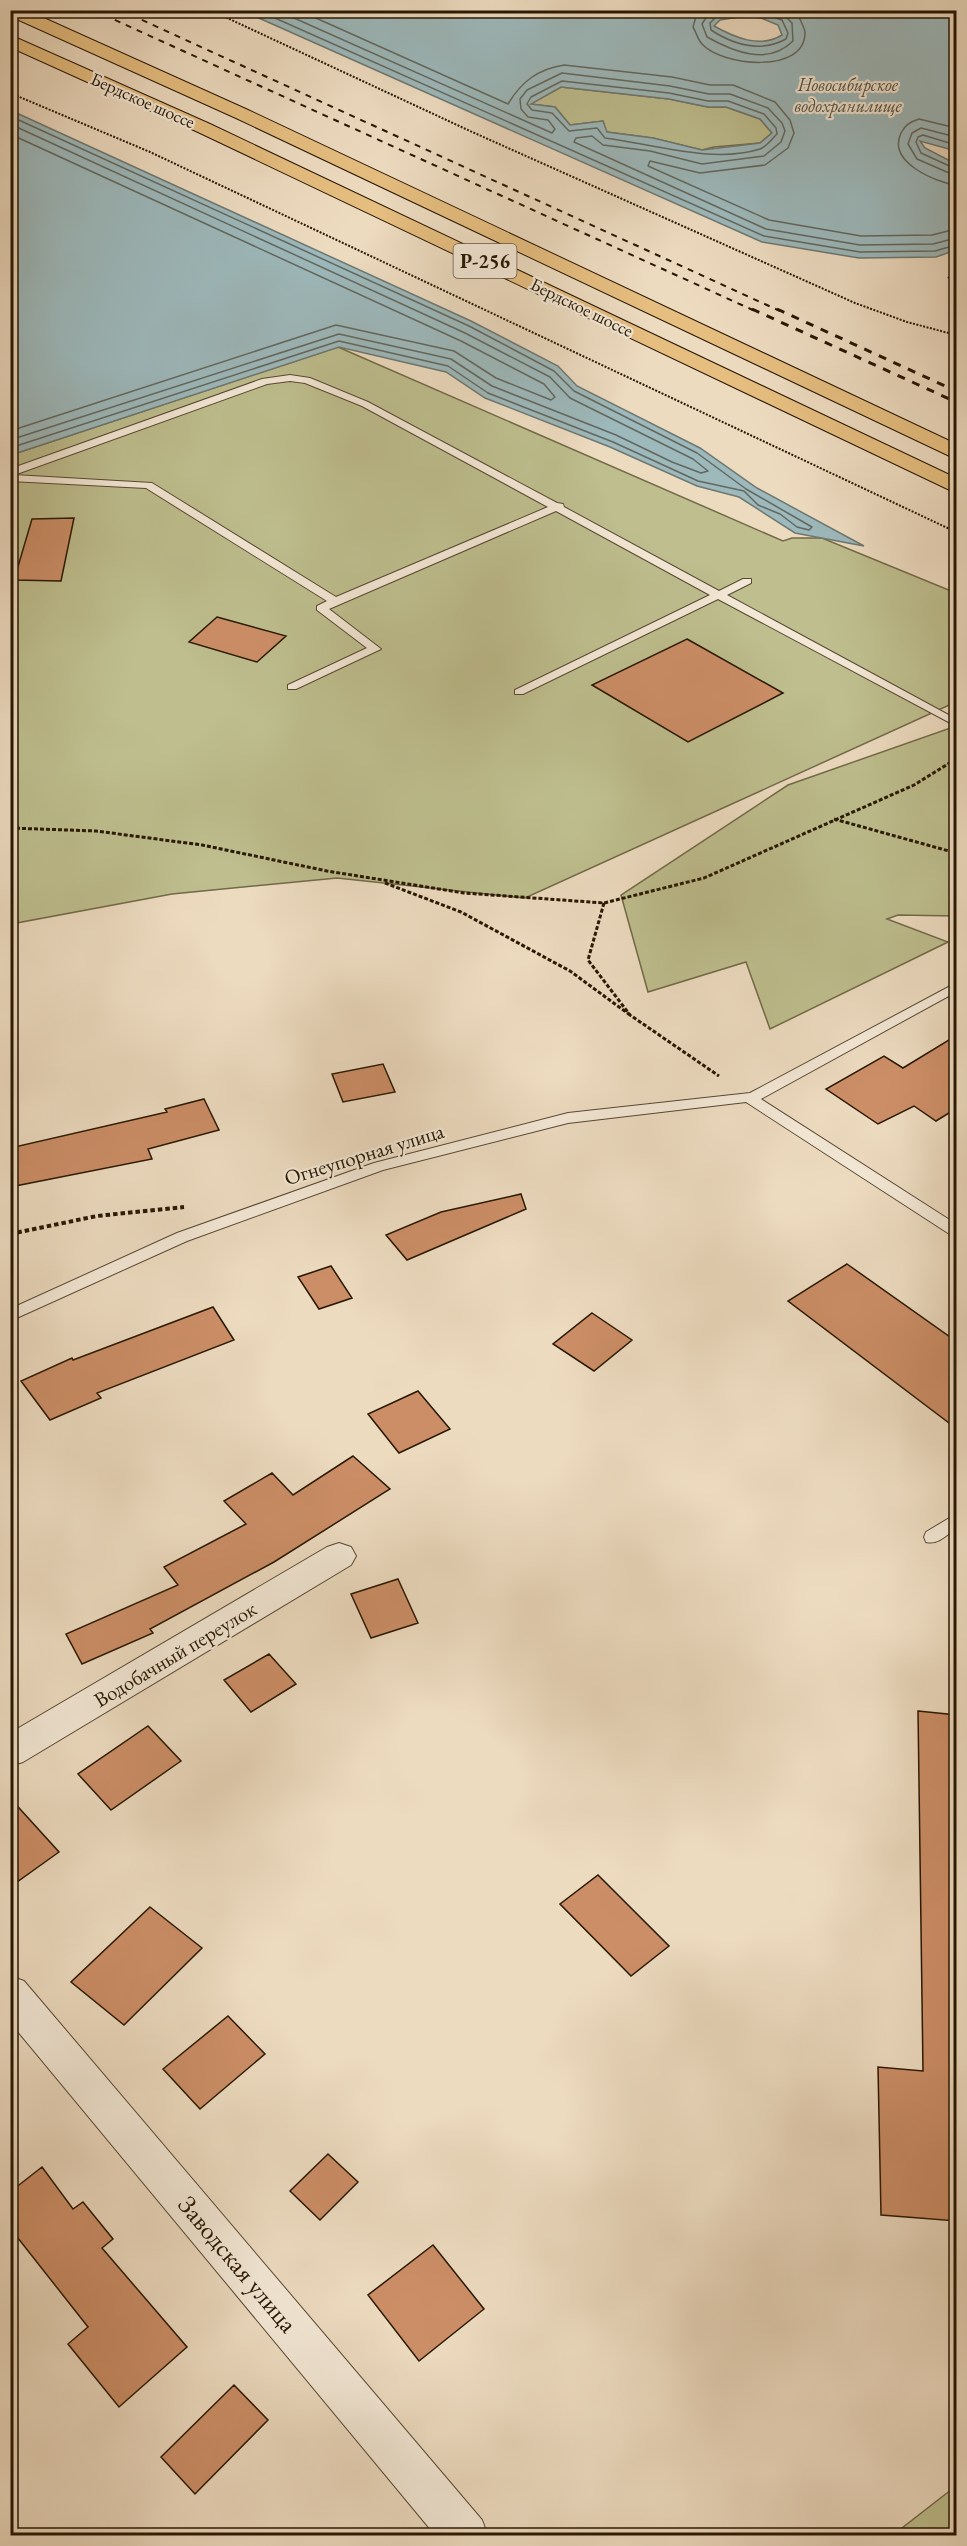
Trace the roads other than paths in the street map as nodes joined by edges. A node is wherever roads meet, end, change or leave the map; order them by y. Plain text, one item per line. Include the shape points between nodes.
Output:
1 (11, 10) edge
2 (10, 40) edge
3 (957, 452) edge
4 (10, 473) edge
5 (10, 478) edge
6 (957, 486) edge
7 (559, 506) junction
8 (747, 581) dead end
9 (722, 595) junction
10 (336, 602) junction
11 (292, 687) dead end
12 (519, 692) dead end
13 (957, 723) edge
14 (957, 987) edge
15 (750, 1098) junction
16 (957, 1232) edge
17 (10, 1316) edge
18 (957, 1520) edge
19 (932, 1537) dead end
20 (339, 1556) dead end
21 (10, 1751) edge
22 (10, 1993) edge
23 (466, 2535) edge

1 - 3 highway, Бердское шоссе / Р-256 via 252,119
2 - 6 highway, Бердское шоссе / Р-256 via 204,128
4 - 7 lane via 265,381 290,378 344,394
5 - 10 lane via 148,485
7 - 9 lane
7 - 10 lane
8 - 9 lane
9 - 12 lane
9 - 13 lane
10 - 11 lane via 321,608 375,649
14 - 15 lane
15 - 16 lane
15 - 17 lane, Огнеупорная улица via 568,1118 379,1166 182,1237
18 - 19 lane
20 - 21 street, Водобачный переулок
22 - 23 street, Заводская улица

